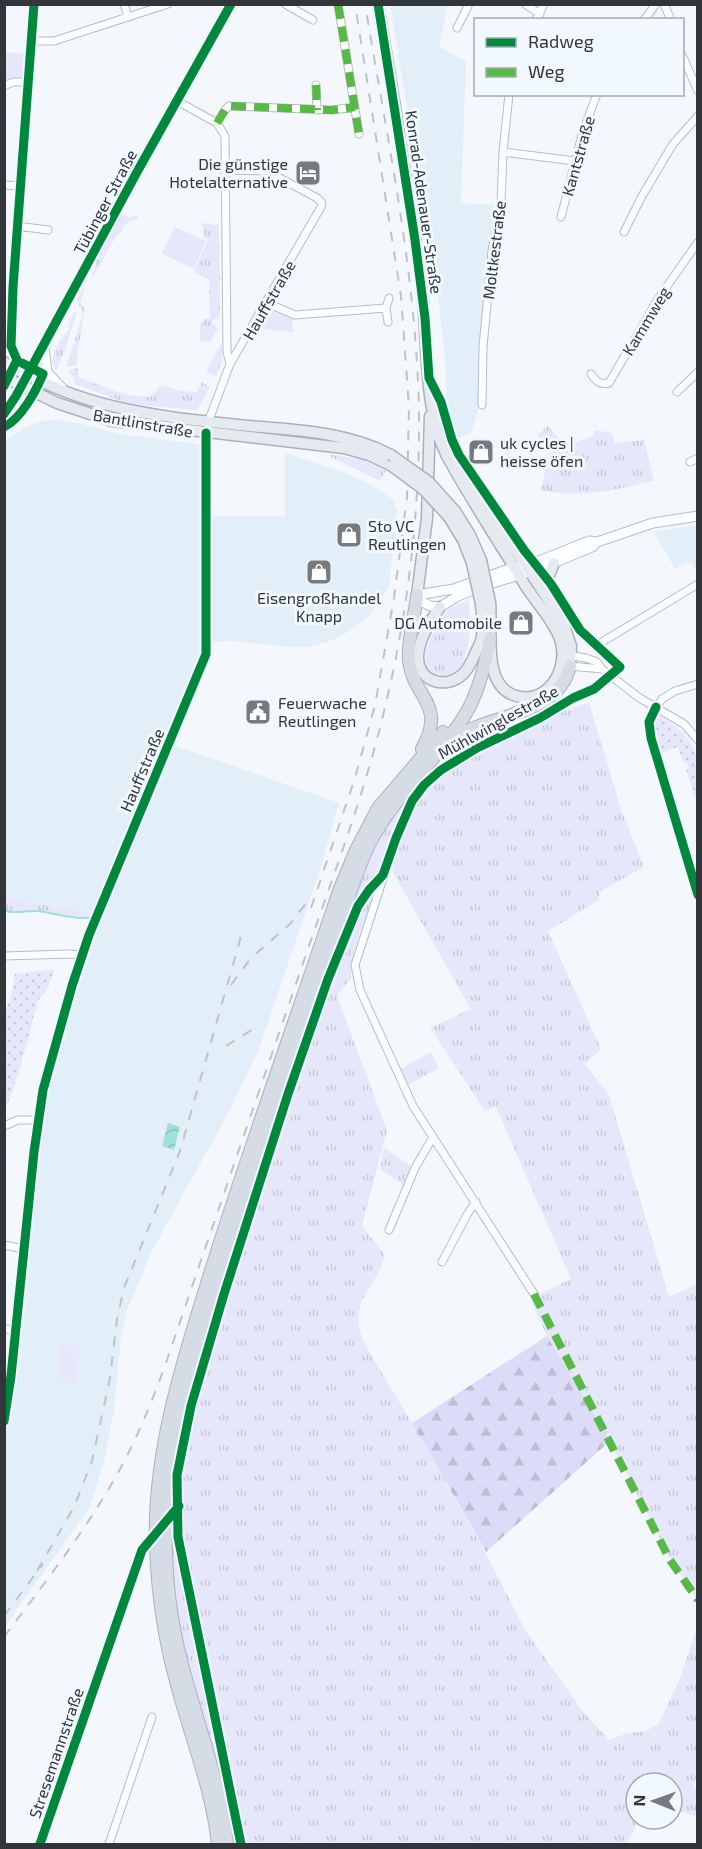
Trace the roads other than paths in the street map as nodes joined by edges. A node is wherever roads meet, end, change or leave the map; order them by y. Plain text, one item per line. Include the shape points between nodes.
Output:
1 (34, 4) edge
2 (124, 4) edge
3 (168, 4) edge
4 (231, 4) edge
5 (285, 4) edge
6 (338, 4) edge
7 (378, 4) edge
8 (469, 4) edge
9 (525, 4) edge
10 (544, 4) edge
11 (656, 4) edge
12 (664, 4) edge
13 (128, 17) junction
14 (538, 17) edge
15 (646, 18) edge
16 (670, 18) edge
17 (313, 20) dead end
18 (457, 28) dead end
19 (32, 41) junction
20 (684, 60) edge
21 (29, 82) junction
22 (316, 85) dead end
23 (4, 86) edge
24 (698, 91) edge
25 (509, 96) edge
26 (596, 96) edge
27 (177, 101) junction
28 (355, 107) junction
29 (317, 110) junction
30 (698, 116) edge
31 (217, 123) junction
32 (360, 134) dead end
33 (503, 152) junction
34 (575, 161) junction
35 (225, 170) junction
36 (4, 185) edge
37 (20, 186) junction
38 (561, 217) dead end
39 (17, 226) junction
40 (48, 230) dead end
41 (624, 232) dead end
42 (698, 243) edge
43 (389, 298) dead end
44 (267, 303) junction
45 (386, 308) junction
46 (388, 322) dead end
47 (44, 344) junction
48 (11, 346) dead end
49 (4, 362) edge
50 (231, 364) junction
51 (698, 372) edge
52 (591, 374) dead end
53 (28, 375) junction
54 (4, 377) edge
55 (21, 387) junction
56 (678, 392) dead end
57 (67, 393) junction
58 (430, 404) junction
59 (482, 405) dead end
60 (4, 414) edge
61 (208, 421) junction
62 (206, 433) junction
63 (392, 460) junction
64 (698, 516) edge
65 (597, 542) junction
66 (554, 563) junction
67 (522, 570) junction
68 (698, 584) edge
69 (546, 596) junction
70 (417, 597) junction
71 (440, 607) junction
72 (486, 639) junction
73 (602, 642) dead end
74 (566, 660) junction
75 (602, 669) junction
76 (610, 674) junction
77 (698, 684) edge
78 (656, 707) junction
79 (698, 740) edge
80 (434, 756) junction
81 (417, 761) junction
82 (698, 896) edge
83 (82, 955) junction
84 (5, 958) edge
85 (38, 1120) junction
86 (4, 1126) edge
87 (433, 1137) junction
88 (476, 1202) junction
89 (389, 1230) dead end
90 (4, 1245) edge
91 (24, 1249) junction
92 (442, 1262) dead end
93 (534, 1294) dead end
94 (4, 1329) edge
95 (16, 1330) junction
96 (4, 1421) edge
97 (100, 1671) dead end
98 (152, 1717) dead end
99 (40, 1845) edge
100 (109, 1845) edge
101 (218, 1845) edge
102 (227, 1845) edge

1 - 19 street
2 - 13 street
3 - 13 street
4 - 27 street, Tübinger Straße
5 - 17 street
6 - 28 street
7 - 58 main road, Konrad-Adenauer-Straße via 417,250
8 - 18 street
9 - 14 street
10 - 14 street
11 - 15 street
12 - 16 street
13 - 19 street via 54,41
19 - 21 street
20 - 24 street
21 - 23 street
21 - 37 street
22 - 29 street
25 - 33 street, Moltkestraße
26 - 34 street, Kantstraße
27 - 31 street
27 - 47 street, Tübinger Straße
28 - 29 street
28 - 32 street
29 - 31 street via 230,106
30 - 41 street via 673,144
31 - 35 street via 225,136
33 - 34 street
33 - 59 street, Moltkestraße via 501,203 483,346
34 - 38 street, Kantstraße
35 - 44 street, Hauffstraße via 267,171 321,203 320,212
35 - 50 street via 227,352
36 - 37 street
37 - 39 street
39 - 40 street
39 - 48 street
42 - 52 street, Kammweg via 658,299 609,383 597,381
43 - 45 street
44 - 45 street via 294,315
44 - 50 street, Hauffstraße
45 - 46 street
47 - 53 street, Tübinger Straße
47 - 57 street via 47,372
49 - 53 main road, Bantlinstraße
50 - 61 street, Hauffstraße
51 - 56 street
53 - 55 street, Tübinger Straße
53 - 57 main road, Bantlinstraße
54 - 55 main road, Bantlinstraße
55 - 60 street, Tübinger Straße
55 - 62 main road, Bantlinstraße via 112,421
57 - 61 main road, Bantlinstraße via 126,411
58 - 67 main road, Konrad-Adenauer-Straße via 447,456
58 - 70 main road via 427,518
61 - 62 street, Hauffstraße
61 - 63 main road, Bantlinstraße via 334,436 369,445
62 - 63 main road, Bantlinstraße via 344,448
62 - 83 street, Hauffstraße via 205,659
63 - 72 main road, bridge via 452,514 477,562 485,603
64 - 65 street via 653,523
65 - 66 street
65 - 67 street via 589,541
66 - 67 street
66 - 69 main road
67 - 69 main road, Konrad-Adenauer-Straße
67 - 70 street
67 - 71 street
67 - 74 main road, Konrad-Adenauer-Straße via 557,632
68 - 73 street
69 - 74 main road, Konrad-Adenauer-Straße via 572,646
70 - 71 street via 430,606
70 - 81 highway via 410,664 432,716
71 - 72 main road via 428,625 418,660 433,682 461,676
72 - 74 main road via 495,677 503,689 514,695 527,697 543,692
72 - 80 highway via 484,669 475,694
72 - 81 highway via 464,700 444,731
74 - 75 street
74 - 75 street via 597,662
74 - 80 highway via 558,689 541,703 468,729
75 - 76 street
76 - 78 street
76 - 87 street, Mühlwinglestraße via 594,689 441,770 416,795 396,838 356,972 360,990 408,1097
77 - 78 street via 667,695
78 - 79 street via 684,724
78 - 82 street via 649,722 651,738
80 - 102 highway via 391,808 360,866 241,1209 202,1333 177,1432 166,1516 169,1589 181,1661 214,1777
81 - 101 highway via 378,808 339,891 222,1234 167,1431 156,1522 160,1603 171,1663
83 - 84 street
83 - 85 street, Hauffstraße via 41,1096
85 - 86 street via 18,1120
85 - 91 street, Hauffstraße
87 - 88 street, Mühlwinglestraße
87 - 89 street via 415,1168
88 - 92 street
88 - 93 street, Mühlwinglestraße
90 - 91 street
91 - 95 street, Hauffstraße
94 - 95 street
95 - 96 street, Hauffstraße
97 - 99 street, Stresemannstraße
98 - 100 street

